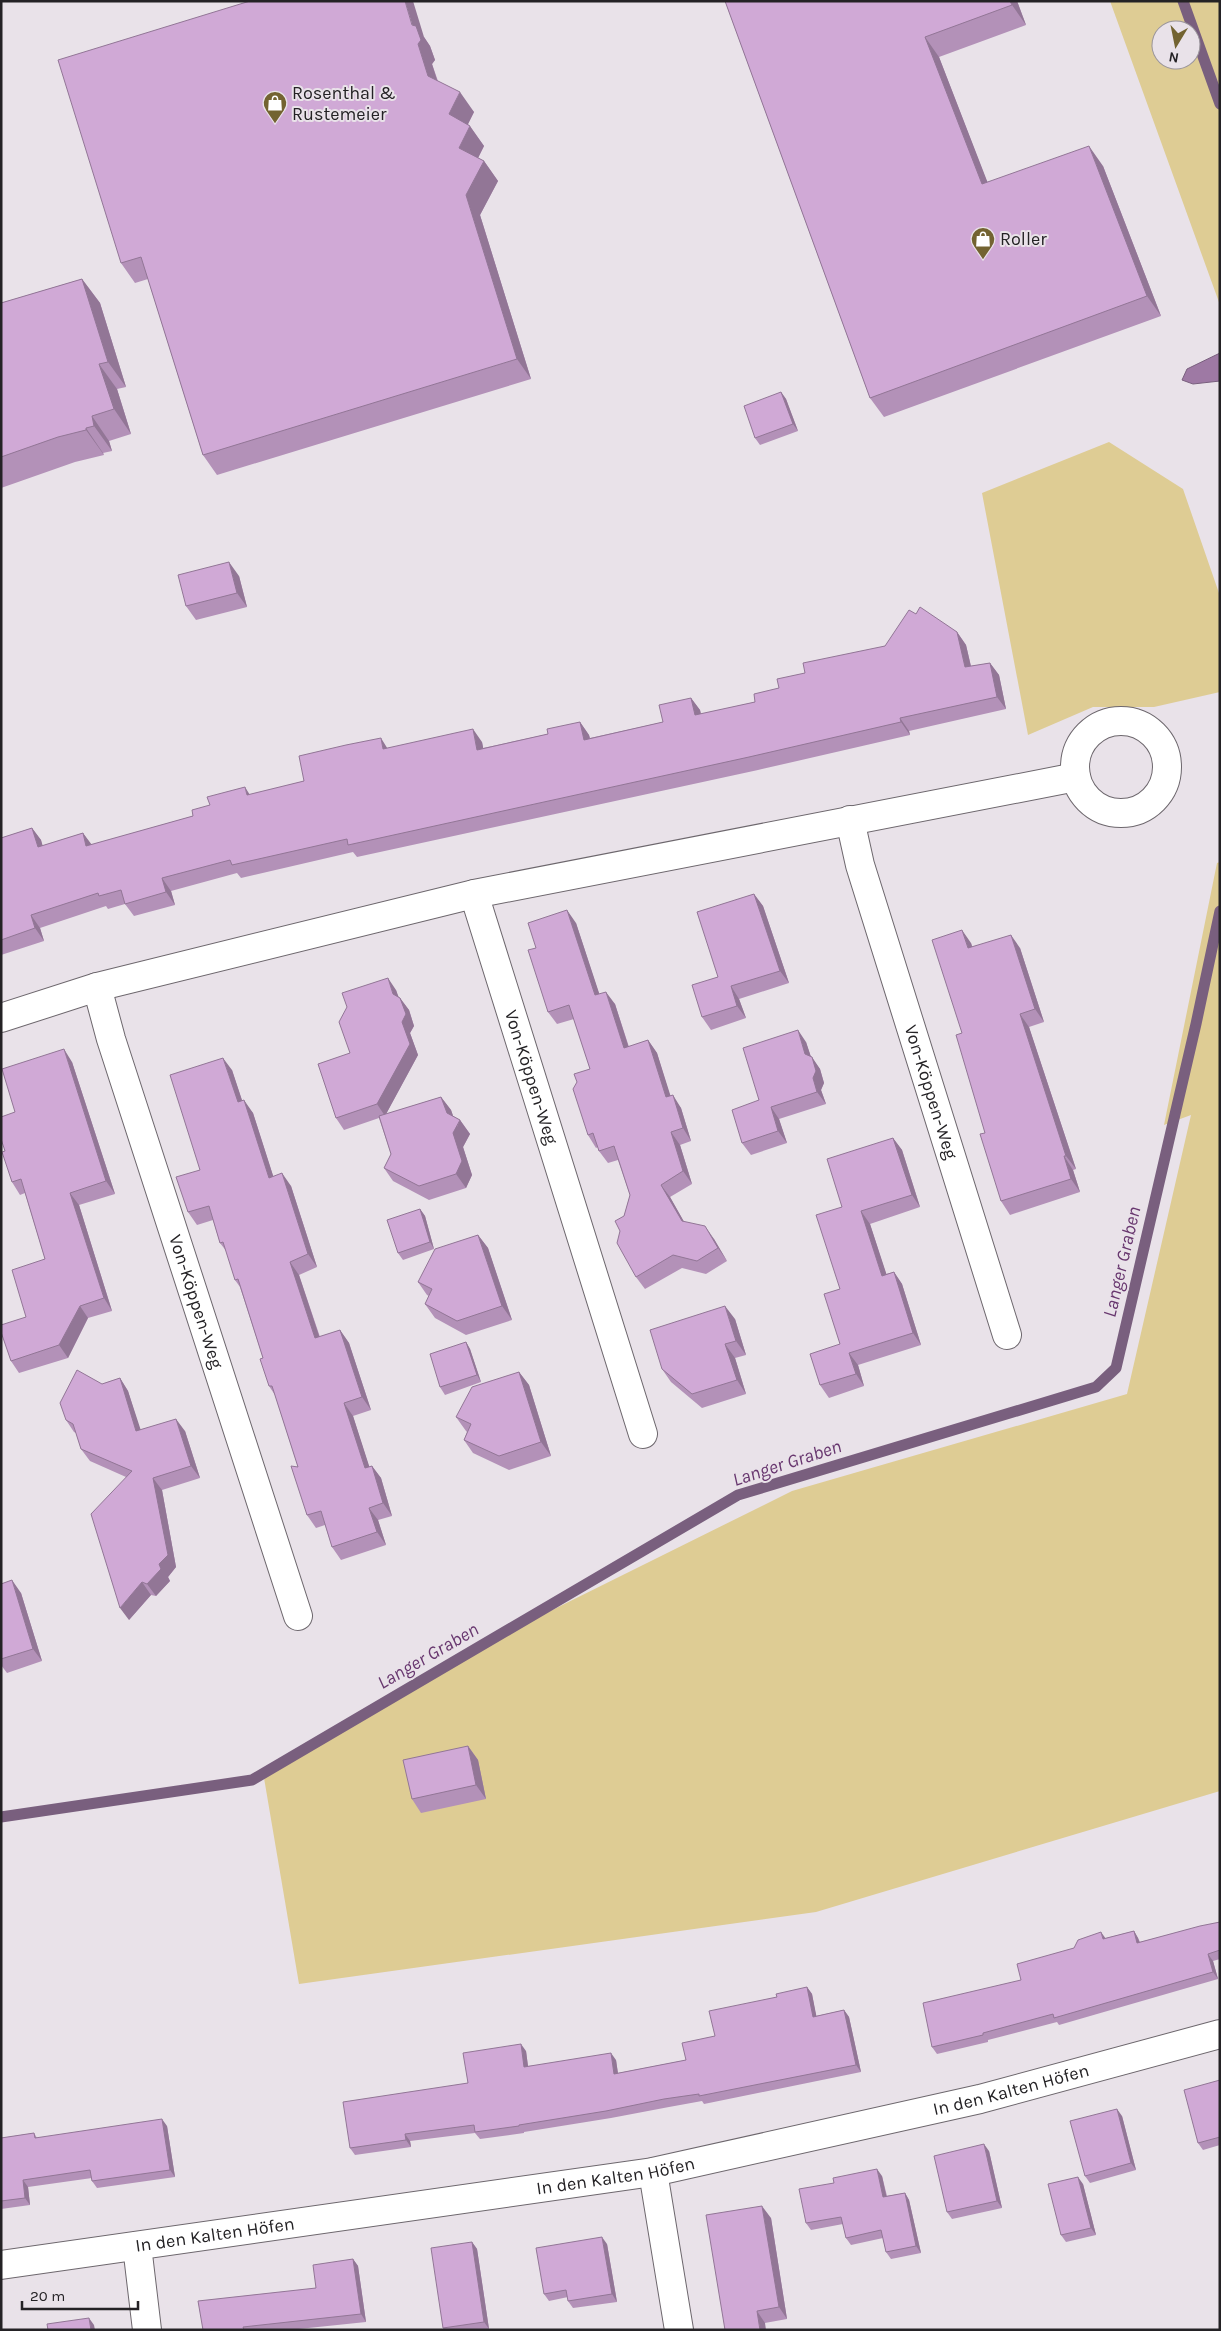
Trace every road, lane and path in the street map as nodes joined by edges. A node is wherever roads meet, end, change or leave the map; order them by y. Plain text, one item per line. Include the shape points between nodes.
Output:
1 (1076, 777) dead end
2 (850, 820) junction
3 (474, 894) junction
4 (97, 987) junction
5 (1, 1018) edge
6 (1007, 1335) dead end
7 (643, 1434) dead end
8 (298, 1616) dead end
9 (1220, 2034) edge
10 (652, 2172) junction
11 (137, 2246) junction
12 (1, 2265) edge
13 (147, 2330) edge
14 (680, 2330) edge

1 - 2 street
2 - 3 street
2 - 6 street, Von-Köppen-Weg via 860,865
3 - 4 street
3 - 7 street, Von-Köppen-Weg
4 - 5 street
4 - 8 street, Von-Köppen-Weg via 110,1039
9 - 10 street, In den Kalten Höfen via 980,2099
10 - 11 street, In den Kalten Höfen
10 - 14 street
11 - 12 street, In den Kalten Höfen
11 - 13 street

